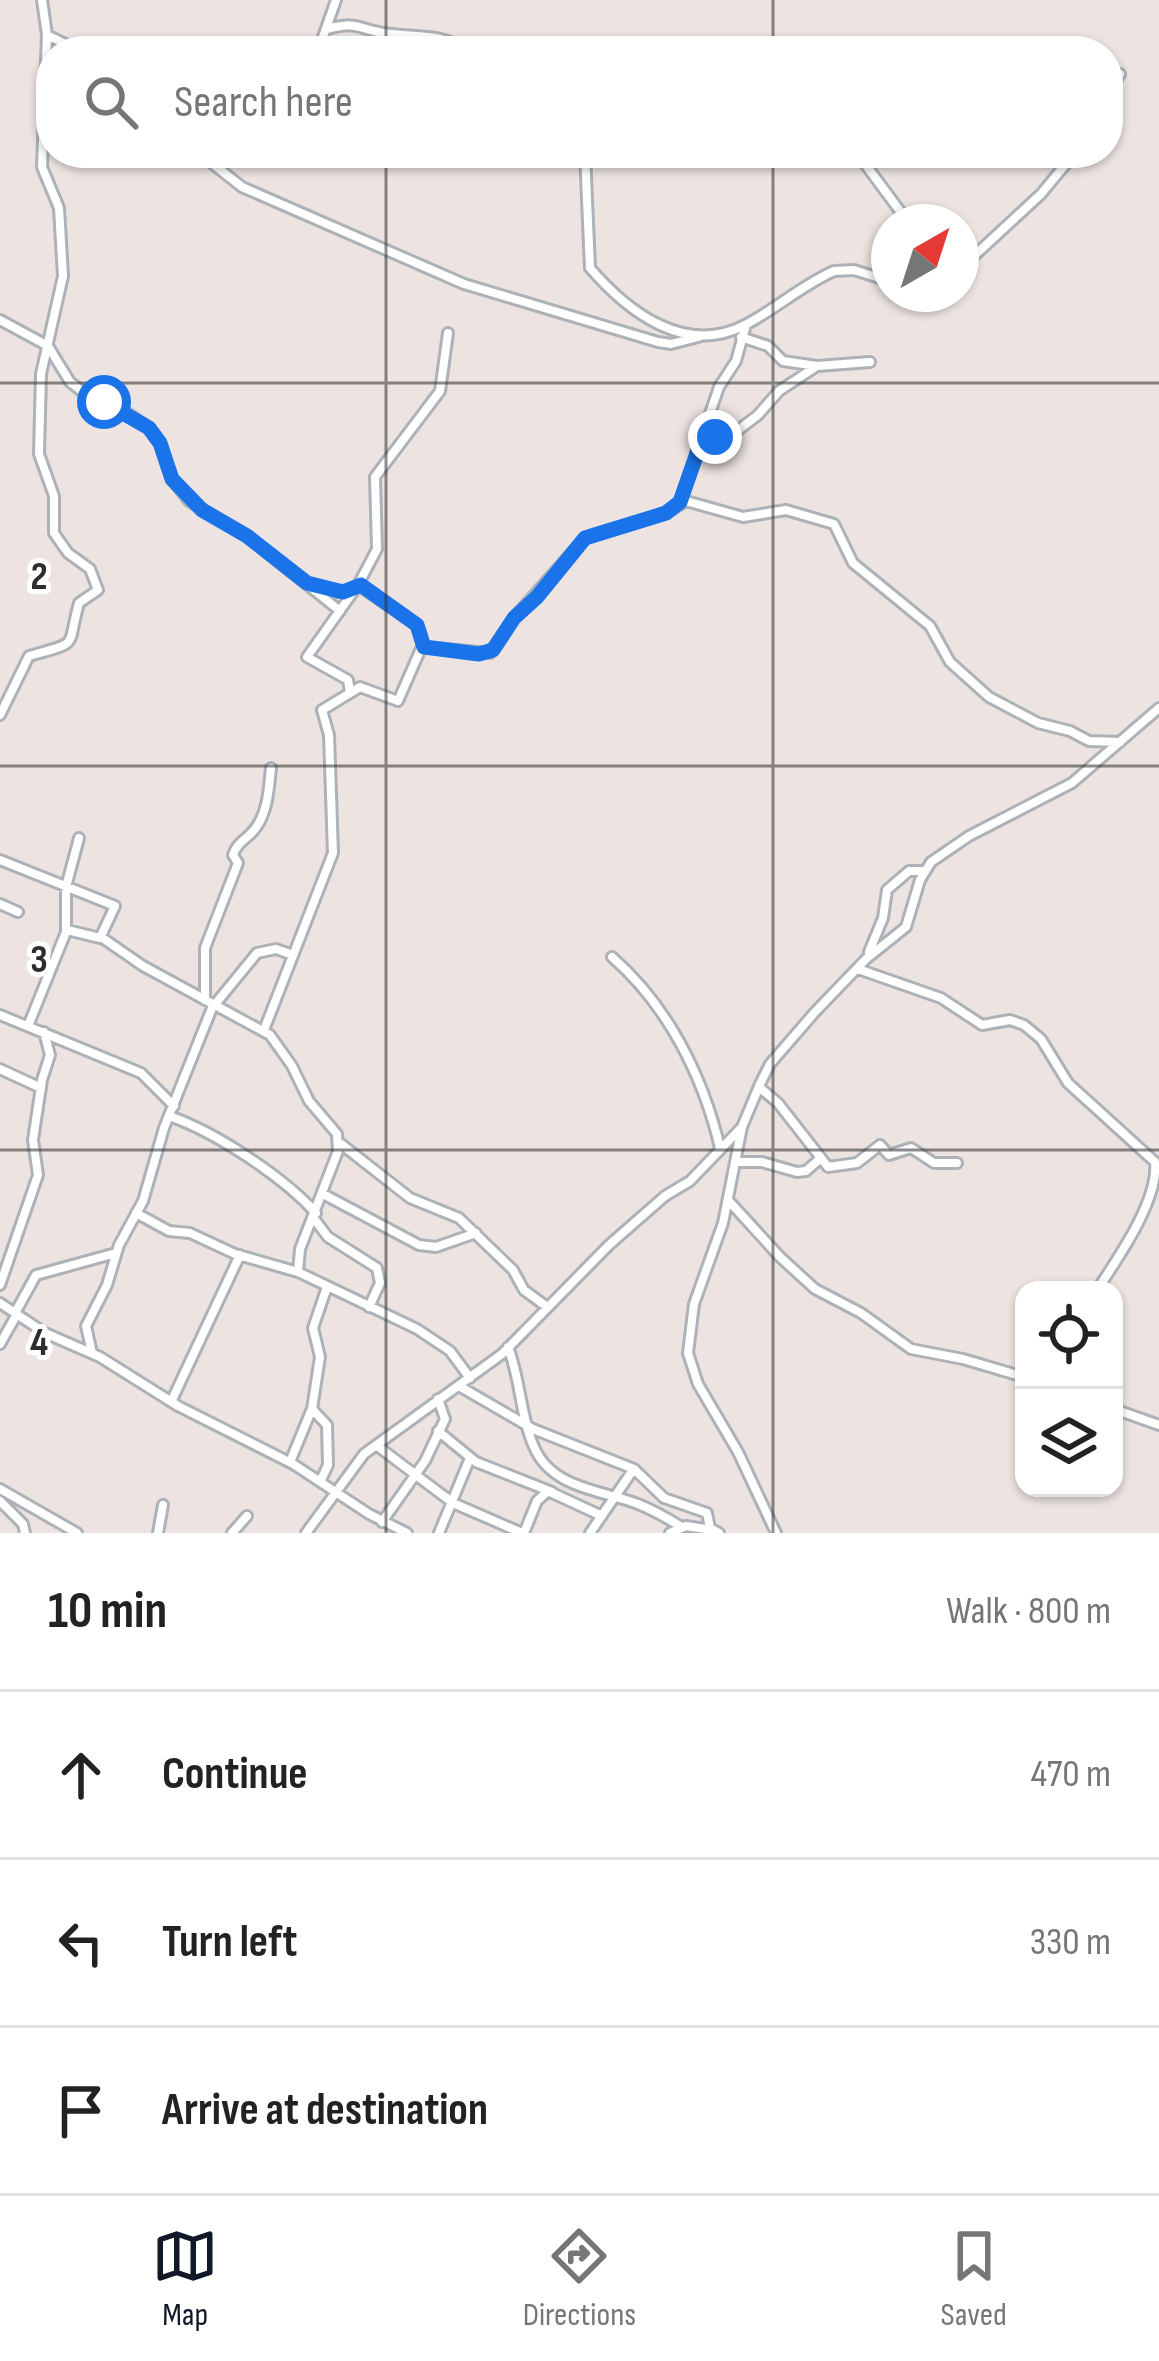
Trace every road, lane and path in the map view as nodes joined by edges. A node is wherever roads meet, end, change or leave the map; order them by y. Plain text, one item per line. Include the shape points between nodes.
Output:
1 (41, 0) edge
2 (335, 0) edge
3 (327, 29) junction
4 (47, 35) edge
5 (324, 36) edge
6 (434, 36) edge
7 (42, 168) edge
8 (219, 168) edge
9 (586, 168) edge
10 (868, 168) edge
11 (1063, 168) edge
12 (895, 204) edge
13 (979, 254) edge
14 (871, 275) edge
15 (0, 320) edge
16 (746, 325) junction
17 (728, 332) junction
18 (448, 333) dead end
19 (698, 337) junction
20 (742, 337) junction
21 (48, 346) junction
22 (870, 362) dead end
23 (818, 366) junction
24 (701, 442) junction
25 (680, 502) junction
26 (307, 583) junction
27 (357, 585) junction
28 (340, 611) junction
29 (422, 644) junction
30 (350, 692) junction
31 (1159, 708) edge
32 (0, 716) edge
33 (1120, 742) junction
34 (271, 769) dead end
35 (80, 838) dead end
36 (5, 862) edge
37 (924, 871) junction
38 (0, 877) edge
39 (66, 887) junction
40 (0, 904) edge
41 (18, 912) dead end
42 (67, 930) junction
43 (101, 937) junction
44 (292, 955) junction
45 (611, 958) dead end
46 (866, 959) junction
47 (856, 968) junction
48 (210, 1002) junction
49 (0, 1003) edge
50 (4, 1017) edge
51 (28, 1026) junction
52 (264, 1030) junction
53 (44, 1032) junction
54 (0, 1069) edge
55 (759, 1087) junction
56 (41, 1088) junction
57 (171, 1111) junction
58 (742, 1127) junction
59 (340, 1143) junction
60 (724, 1147) junction
61 (738, 1150) junction
62 (821, 1158) junction
63 (736, 1162) junction
64 (956, 1163) dead end
65 (323, 1194) junction
66 (728, 1200) junction
67 (136, 1213) junction
68 (315, 1216) junction
69 (476, 1233) junction
70 (116, 1253) junction
71 (240, 1255) junction
72 (298, 1273) junction
73 (1103, 1281) edge
74 (0, 1286) edge
75 (328, 1287) junction
76 (0, 1303) edge
77 (369, 1307) junction
78 (548, 1307) junction
79 (16, 1313) junction
80 (0, 1344) edge
81 (508, 1347) junction
82 (92, 1353) junction
83 (1015, 1374) edge
84 (470, 1378) junction
85 (459, 1386) junction
86 (438, 1399) junction
87 (172, 1402) junction
88 (311, 1409) junction
89 (1123, 1412) edge
90 (524, 1422) junction
91 (1159, 1425) edge
92 (438, 1431) junction
93 (375, 1444) junction
94 (470, 1458) junction
95 (290, 1462) junction
96 (634, 1469) junction
97 (415, 1475) junction
98 (321, 1480) junction
99 (0, 1489) edge
100 (335, 1489) junction
101 (552, 1492) junction
102 (615, 1499) junction
103 (454, 1503) junction
104 (4, 1504) edge
105 (163, 1505) dead end
106 (248, 1516) dead end
107 (602, 1516) junction
108 (382, 1522) junction
109 (680, 1526) junction
110 (716, 1531) edge
111 (25, 1533) edge
112 (76, 1533) edge
113 (158, 1533) edge
114 (232, 1533) edge
115 (306, 1533) edge
116 (407, 1533) edge
117 (439, 1533) edge
118 (523, 1533) edge
119 (590, 1533) edge
120 (670, 1533) edge
121 (776, 1533) edge

1 - 4 street
2 - 3 street
3 - 5 street
3 - 6 street via 356,23
7 - 21 street via 59,208 64,276
8 - 19 street via 242,187 464,284 658,342
9 - 19 street via 590,268 634,313
10 - 12 street
11 - 13 street
14 - 16 street via 835,271
15 - 21 street
16 - 17 street
16 - 20 street
17 - 19 street
17 - 20 street
18 - 27 street via 438,395 375,477 377,549
20 - 23 street via 783,361
20 - 24 street
21 - 26 street via 70,382 149,428 189,501
21 - 32 street via 39,454 54,496 54,533 90,569 98,590 79,603 72,639 29,656
22 - 23 street
23 - 24 street via 742,427
24 - 25 street
25 - 29 street via 585,538 490,653
25 - 33 street via 743,517 786,510 834,524 853,562 931,626 950,662 989,697 1089,741
26 - 27 street via 343,592
26 - 28 street
27 - 28 street
27 - 29 street via 412,620
28 - 30 street via 307,657 348,680
29 - 30 street via 398,701 362,687
30 - 44 street via 322,710 333,853
31 - 33 street
33 - 37 street via 1072,783 969,836
34 - 48 street via 260,821 235,848 238,863 205,948
35 - 39 street
36 - 38 street
36 - 39 street
37 - 46 street via 906,927
37 - 46 street via 909,871 887,890
39 - 42 street
39 - 43 street via 115,906
40 - 41 street
42 - 43 street
42 - 51 street
43 - 48 street
44 - 48 street via 257,953
44 - 52 street
45 - 60 street via 676,1033
46 - 47 street
47 - 55 street via 770,1064
47 - 73 street via 941,998 982,1025 1024,1024 1068,1083 1157,1164 1130,1240
48 - 52 street
48 - 57 street
49 - 50 street
50 - 51 street
51 - 53 street
52 - 59 street
53 - 56 street via 50,1050
53 - 57 street via 141,1073
54 - 56 street
55 - 58 street
55 - 62 street
56 - 74 street via 33,1140 38,1175
57 - 67 street
57 - 68 street via 282,1180
58 - 60 street
58 - 61 street
59 - 65 street
59 - 69 street via 410,1198 446,1209
60 - 61 street
60 - 78 street
61 - 63 street
62 - 63 street via 797,1172
62 - 64 street via 828,1167 857,1163 880,1145 889,1155 911,1148 934,1163
63 - 66 street
65 - 68 street
65 - 69 street via 419,1246
66 - 83 street via 815,1289 911,1349
66 - 121 street via 694,1304 688,1353
67 - 70 street
67 - 71 street
68 - 72 street
68 - 77 street via 328,1238 377,1268
69 - 78 street
70 - 79 street via 36,1275
70 - 82 street via 86,1326
71 - 72 street
71 - 87 street
72 - 75 street
75 - 77 street
75 - 88 street via 313,1328 320,1357
76 - 79 street
77 - 84 street via 432,1338
78 - 81 street
79 - 80 street
79 - 82 street
81 - 84 street
81 - 90 street
82 - 87 street
84 - 85 street
85 - 86 street
85 - 90 street
86 - 92 street via 445,1419
86 - 93 street
87 - 95 street
88 - 95 street
88 - 98 street via 327,1425
89 - 91 street
90 - 96 street
90 - 102 street via 548,1469
92 - 94 street
92 - 97 street
93 - 97 street
93 - 100 street
94 - 101 street
94 - 103 street
95 - 98 street
96 - 102 street
96 - 110 street via 664,1498 707,1513
97 - 103 street
97 - 108 street
98 - 100 street
99 - 104 street
99 - 112 street
100 - 108 street
100 - 115 street
101 - 107 street
101 - 118 street via 540,1495
102 - 107 street
102 - 109 street
103 - 117 street
103 - 118 street
104 - 111 street
105 - 113 street
106 - 114 street
107 - 119 street
108 - 116 street
109 - 110 street
109 - 120 street

